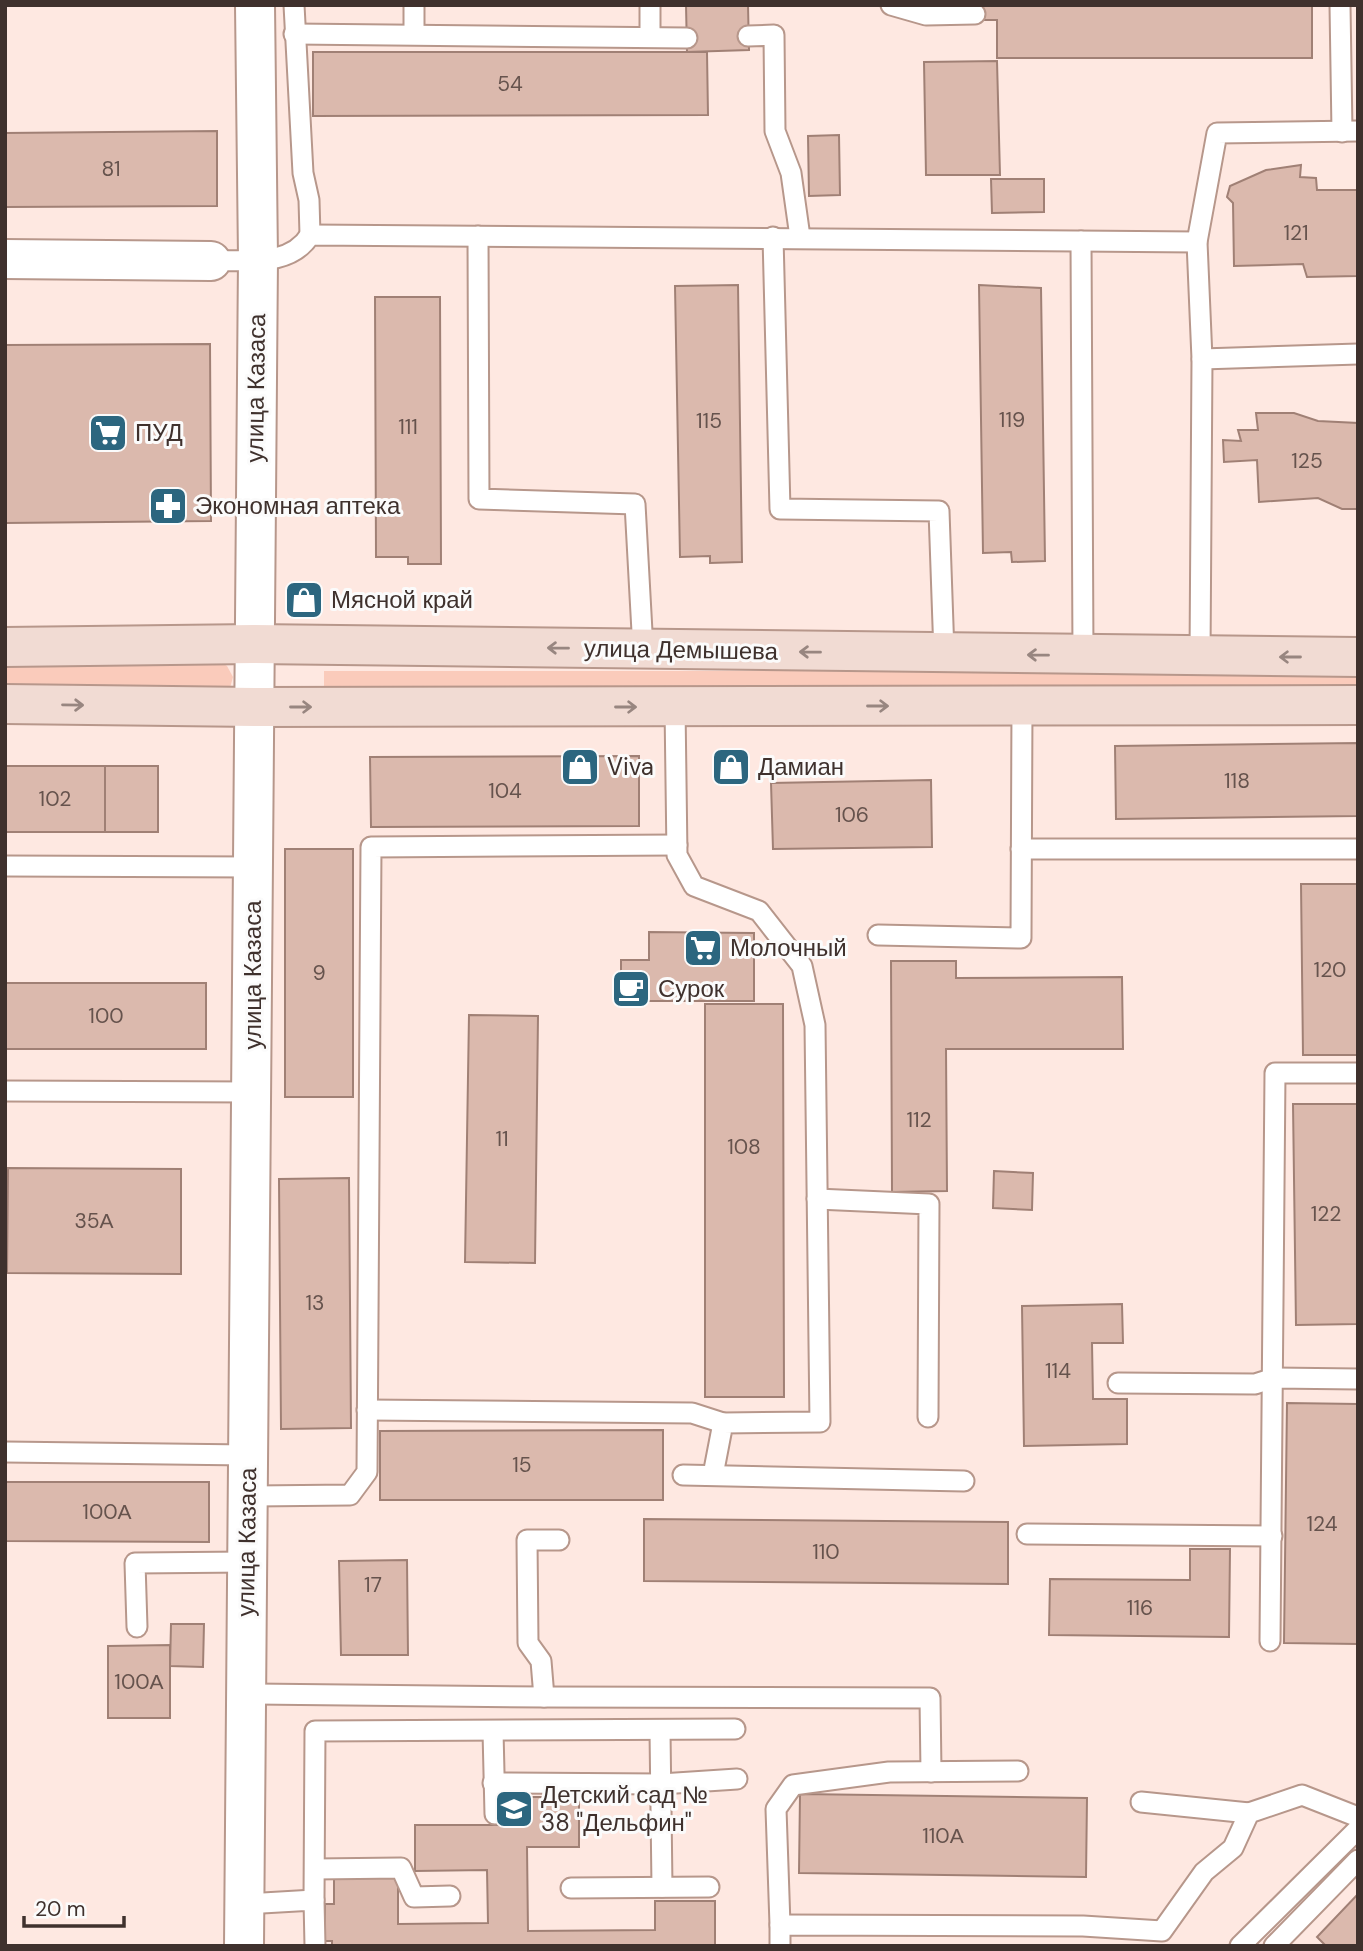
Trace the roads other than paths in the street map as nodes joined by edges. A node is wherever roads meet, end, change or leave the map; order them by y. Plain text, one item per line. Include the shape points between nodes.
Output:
1 (255, 5) edge
2 (294, 5) edge
3 (414, 5) edge
4 (650, 5) edge
5 (891, 5) edge
6 (1340, 5) edge
7 (975, 14) dead end
8 (294, 34) junction
9 (414, 34) junction
10 (748, 36) dead end
11 (650, 37) junction
12 (687, 38) dead end
13 (1350, 132) edge
14 (310, 235) junction
15 (478, 236) junction
16 (774, 237) junction
17 (800, 237) junction
18 (1082, 241) junction
19 (1197, 242) junction
20 (5, 258) edge
21 (258, 258) junction
22 (211, 261) joint
23 (1358, 354) edge
24 (1202, 359) junction
25 (254, 644) junction
26 (5, 647) edge
27 (643, 650) junction
28 (944, 654) junction
29 (1083, 655) junction
30 (1200, 657) junction
31 (1358, 657) edge
32 (5, 704) edge
33 (1358, 705) edge
34 (1022, 706) junction
35 (255, 707) junction
36 (674, 707) junction
37 (677, 845) junction
38 (1021, 849) junction
39 (1358, 849) edge
40 (5, 866) edge
41 (254, 867) junction
42 (878, 935) dead end
43 (1358, 1073) edge
44 (5, 1091) edge
45 (252, 1092) junction
46 (817, 1199) junction
47 (1274, 1378) junction
48 (1358, 1378) edge
49 (1118, 1383) dead end
50 (367, 1409) junction
51 (928, 1417) dead end
52 (723, 1423) junction
53 (5, 1452) edge
54 (248, 1455) junction
55 (683, 1475) dead end
56 (713, 1475) junction
57 (964, 1480) dead end
58 (248, 1496) junction
59 (1027, 1534) dead end
60 (1272, 1536) junction
61 (559, 1540) dead end
62 (247, 1562) junction
63 (137, 1627) dead end
64 (1270, 1641) dead end
65 (246, 1694) junction
66 (544, 1697) junction
67 (734, 1729) dead end
68 (493, 1731) junction
69 (660, 1731) junction
70 (1018, 1771) dead end
71 (931, 1772) junction
72 (737, 1779) dead end
73 (494, 1783) junction
74 (661, 1784) junction
75 (1141, 1802) dead end
76 (1249, 1813) junction
77 (495, 1814) dead end
78 (1358, 1817) edge
79 (1358, 1829) edge
80 (1358, 1860) edge
81 (316, 1869) junction
82 (663, 1887) junction
83 (709, 1887) dead end
84 (571, 1888) dead end
85 (450, 1896) dead end
86 (314, 1900) junction
87 (244, 1904) junction
88 (780, 1925) junction
89 (244, 1946) edge
90 (315, 1946) edge
91 (780, 1946) edge
92 (1240, 1946) edge
93 (1274, 1946) edge

1 - 21 street, улица Казаса
2 - 8 lane
3 - 9 lane
4 - 11 lane
5 - 7 lane via 926,15
6 - 13 lane
8 - 9 lane
8 - 14 lane
9 - 11 lane
10 - 17 lane via 774,35 775,131 791,173
11 - 12 lane
13 - 19 lane via 1217,133
14 - 15 lane
14 - 21 lane via 302,249 287,257
15 - 16 lane
15 - 27 lane via 479,499 635,504
16 - 17 lane
16 - 28 lane via 780,509 939,511
17 - 18 lane
18 - 19 lane
18 - 29 lane
19 - 24 lane
20 - 22 street
21 - 22 lane
21 - 25 street, улица Казаса
23 - 24 lane
24 - 30 lane
25 - 26 street, улица Демышева
27 -> 25 street, улица Демышева
25 - 35 street, улица Казаса
28 -> 27 street, улица Демышева
29 -> 28 street, улица Демышева
29 - 30 street, улица Демышева
31 -> 30 street, улица Демышева
32 -> 35 street
33 - 34 street
36 -> 34 street
34 - 38 lane
35 -> 36 street
35 - 41 street, улица Казаса
36 - 37 lane
37 - 46 lane via 677,855 694,886 759,911 802,966 815,1025
37 - 50 lane via 371,847
38 - 39 lane
38 - 42 lane via 1021,938
40 - 41 lane
41 - 45 street, улица Казаса
43 - 47 lane via 1275,1073
44 - 45 lane
45 - 54 street, улица Казаса
46 - 51 lane via 929,1204
46 - 52 lane via 820,1422
47 - 48 lane
47 - 49 lane via 1255,1384
47 - 60 lane
50 - 52 lane via 692,1413
50 - 58 lane via 367,1472 350,1495
52 - 56 lane
53 - 54 lane
54 - 58 street, улица Казаса
55 - 56 lane
56 - 57 lane
58 - 62 street, улица Казаса
59 - 60 lane
60 - 64 lane
61 - 66 lane via 527,1540 528,1643 541,1661
62 - 63 lane via 135,1563
62 - 65 street, улица Казаса
65 - 66 lane
65 - 87 street, улица Казаса
66 - 71 lane via 930,1698
67 - 69 lane
68 - 69 lane
68 - 73 lane
68 - 81 lane via 315,1731
69 - 74 lane
70 - 71 lane
71 - 88 lane via 889,1772 793,1785 776,1809
72 - 74 lane
73 - 74 lane
73 - 77 lane
74 - 82 lane
75 - 76 lane
76 - 78 lane via 1302,1795
76 - 88 lane via 1233,1848 1204,1872 1162,1931 1083,1926
79 - 92 lane
80 - 93 lane
81 - 85 lane via 401,1868 414,1897
81 - 86 lane
82 - 83 lane
82 - 84 lane
86 - 87 lane
86 - 90 lane
87 - 89 street, улица Казаса
88 - 91 lane

